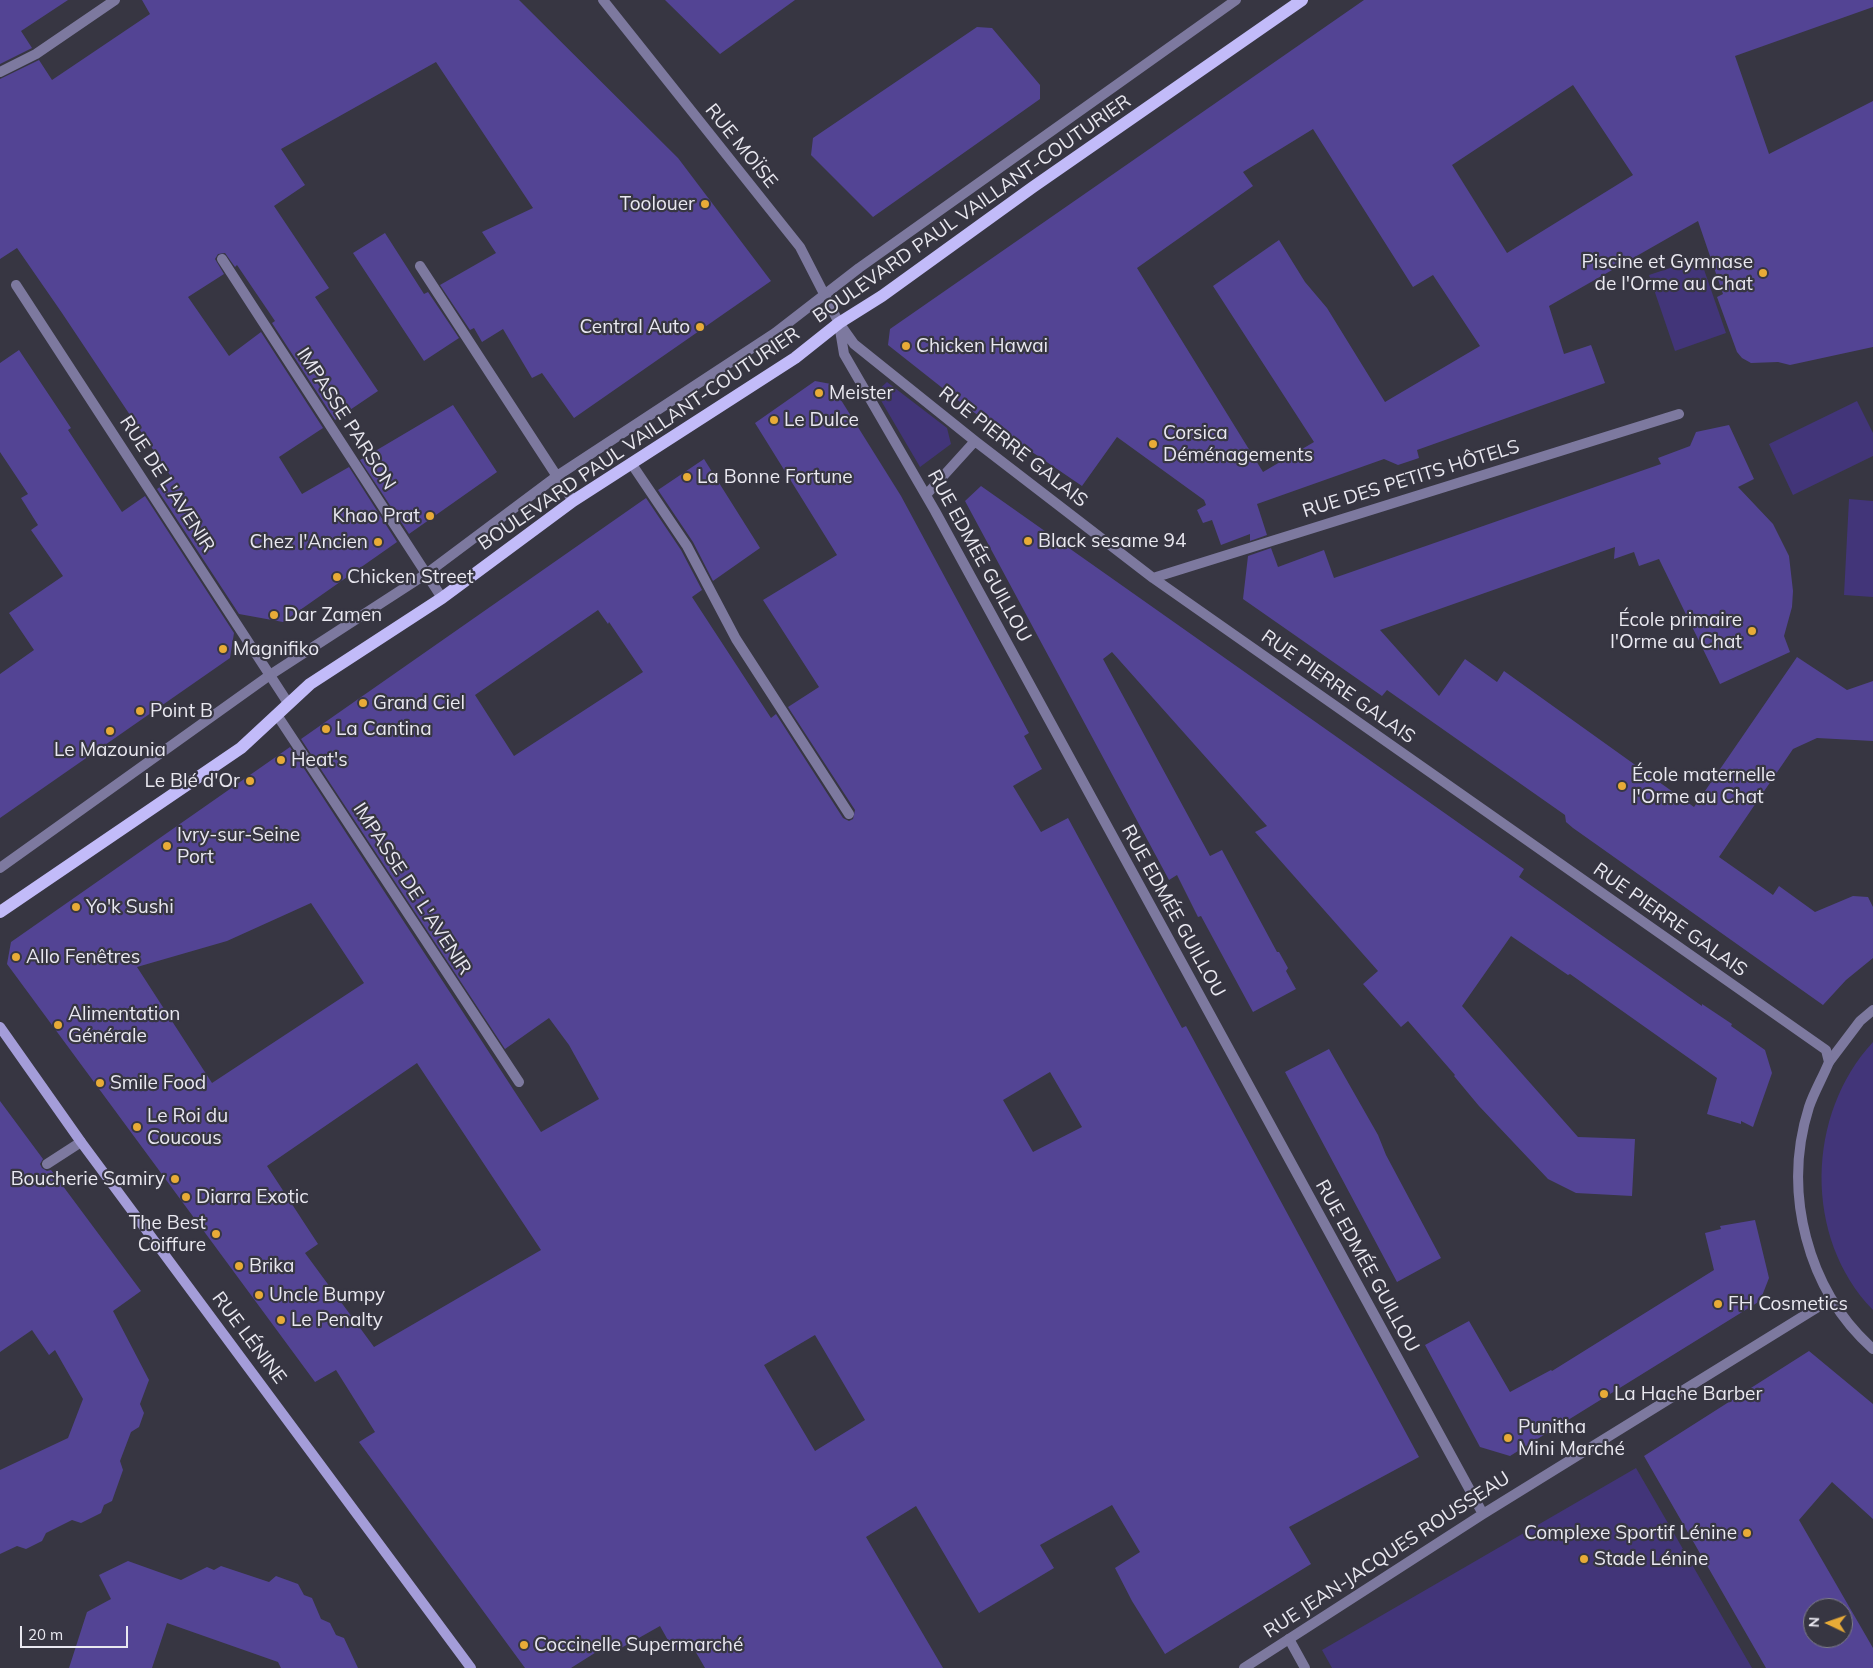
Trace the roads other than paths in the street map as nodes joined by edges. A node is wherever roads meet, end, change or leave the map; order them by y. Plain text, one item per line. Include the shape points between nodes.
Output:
1 (115, 0) edge
2 (603, 0) edge
3 (1236, 0) edge
4 (1302, 0) edge
5 (0, 72) edge
6 (222, 259) dead end
7 (420, 266) dead end
8 (16, 285) dead end
9 (826, 296) junction
10 (839, 323) junction
11 (1679, 414) dead end
12 (975, 440) junction
13 (631, 463) junction
14 (557, 476) junction
15 (926, 494) junction
16 (574, 501) junction
17 (426, 574) junction
18 (1153, 578) junction
19 (442, 598) junction
20 (270, 675) junction
21 (288, 703) junction
22 (277, 715) junction
23 (849, 814) dead end
24 (0, 868) edge
25 (0, 912) edge
26 (1873, 1010) edge
27 (0, 1027) edge
28 (1829, 1062) junction
29 (519, 1082) dead end
30 (81, 1142) junction
31 (47, 1164) dead end
32 (1831, 1300) junction
33 (1873, 1349) edge
34 (1483, 1514) junction
35 (1289, 1639) junction
36 (471, 1668) edge
37 (1244, 1668) edge
38 (1305, 1668) edge

1 - 5 street via 36,54
2 - 9 street, RUE MOÏSE via 800,247
3 - 9 street, BOULEVARD PAUL VAILLANT-COUTURIER via 860,268
4 - 10 main road, BOULEVARD PAUL VAILLANT-COUTURIER
6 - 17 street, IMPASSE PARSON
7 - 14 street
8 - 20 street, RUE DE L'AVENIR
9 - 10 street, RUE MOÏSE
9 - 14 street, BOULEVARD PAUL VAILLANT-COUTURIER
10 - 12 street, RUE PIERRE GALAIS via 854,344
10 - 13 main road, BOULEVARD PAUL VAILLANT-COUTURIER via 795,358
10 - 15 street, RUE EDMÉE GUILLOU via 844,354
11 - 18 street, RUE DES PETITS HÔTELS
12 - 15 street
12 - 18 street, RUE PIERRE GALAIS
13 - 16 main road, BOULEVARD PAUL VAILLANT-COUTURIER
13 - 23 street via 687,546 736,639
14 - 16 street
14 - 17 street, BOULEVARD PAUL VAILLANT-COUTURIER
15 - 34 street, RUE EDMÉE GUILLOU
16 - 19 main road, BOULEVARD PAUL VAILLANT-COUTURIER
17 - 19 street, IMPASSE PARSON
17 - 20 street, BOULEVARD PAUL VAILLANT-COUTURIER
18 - 28 street, RUE PIERRE GALAIS via 1826,1050
19 - 21 main road, BOULEVARD PAUL VAILLANT-COUTURIER via 310,684
20 - 21 street, RUE DE L'AVENIR
20 - 24 street, BOULEVARD PAUL VAILLANT-COUTURIER
21 - 22 main road, BOULEVARD PAUL VAILLANT-COUTURIER
22 - 25 main road, BOULEVARD PAUL VAILLANT-COUTURIER via 241,748
22 - 29 street, IMPASSE DE L'AVENIR
26 - 28 street via 1860,1021
27 - 30 main road, RUE LÉNINE
28 - 32 street via 1809,1107 1799,1156 1799,1206 1810,1254
30 - 31 street
30 - 36 main road, RUE LÉNINE
32 - 33 street via 1858,1336
32 - 34 street, RUE JEAN-JACQUES ROUSSEAU
34 - 35 street, RUE JEAN-JACQUES ROUSSEAU
35 - 37 street, RUE JEAN-JACQUES ROUSSEAU
35 - 38 street

